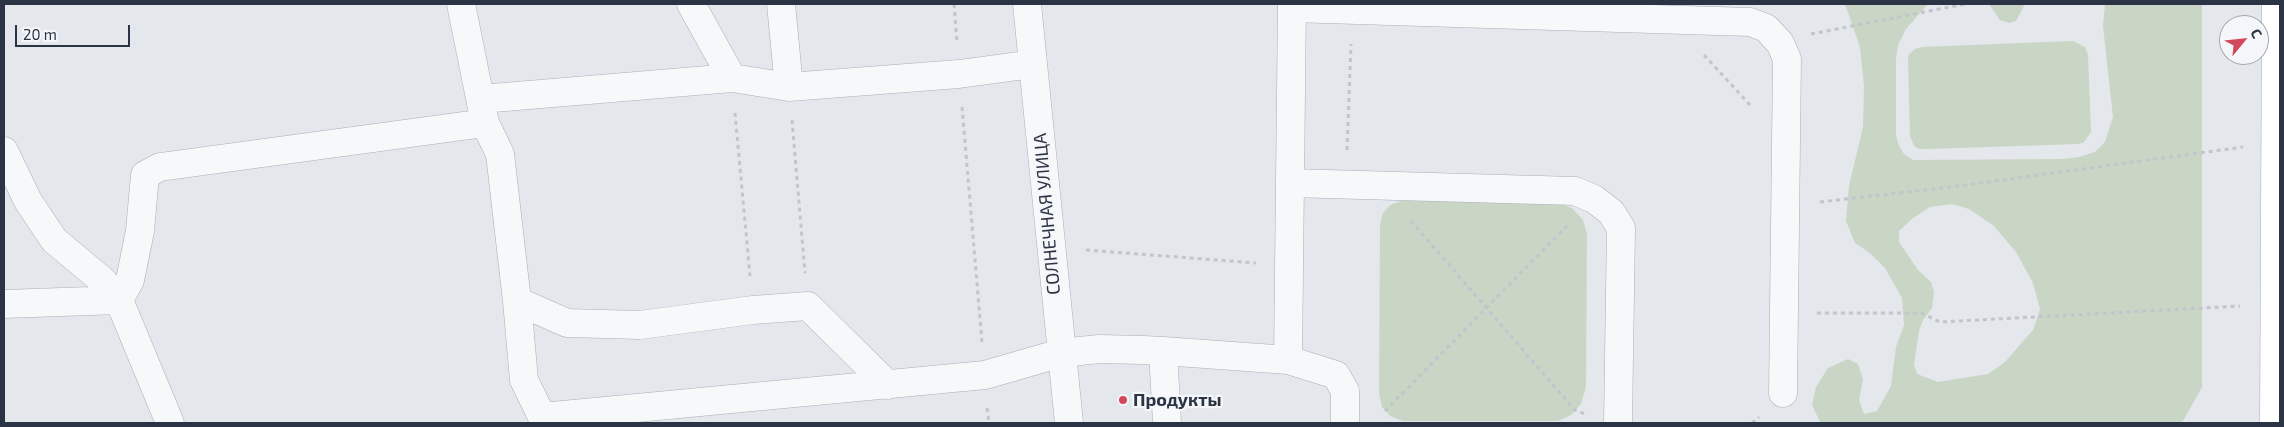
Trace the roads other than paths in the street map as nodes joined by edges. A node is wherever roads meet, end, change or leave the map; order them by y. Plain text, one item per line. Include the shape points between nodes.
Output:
1 (461, 4) edge
2 (691, 4) edge
3 (781, 4) edge
4 (1027, 4) edge
5 (2276, 4) edge
6 (1292, 6) edge
7 (1033, 64) junction
8 (732, 78) junction
9 (789, 87) junction
10 (483, 111) junction
11 (4, 152) edge
12 (1290, 183) junction
13 (119, 300) junction
14 (518, 301) junction
15 (4, 304) edge
16 (1163, 351) junction
17 (1061, 353) junction
18 (1288, 360) junction
19 (888, 384) junction
20 (1783, 394) dead end
21 (170, 423) edge
22 (1068, 423) edge
23 (1167, 423) edge
24 (1345, 423) edge
25 (1618, 423) edge
26 (2274, 423) edge

1 - 10 street
2 - 8 street
3 - 9 street
4 - 7 street, СОЛНЕЧНАЯ УЛИЦА
5 - 26 main road
6 - 12 street
6 - 20 street via 1750,22 1766,28 1780,43 1787,59
7 - 9 street via 959,74
7 - 17 street, СОЛНЕЧНАЯ УЛИЦА
8 - 9 street
8 - 10 street
10 - 13 street via 160,167 145,175 140,231 130,280
10 - 14 street via 500,154
11 - 13 street via 28,201 54,240
12 - 18 street
12 - 25 street via 1575,191 1594,199 1611,212 1620,228
13 - 15 street
13 - 21 street
14 - 19 street via 567,323 640,325 808,306
14 - 19 street via 524,380 542,417
16 - 17 street
16 - 18 street
16 - 23 street
17 - 19 street via 985,375
17 - 22 street, СОЛНЕЧНАЯ УЛИЦА
18 - 24 street via 1336,375 1345,391

